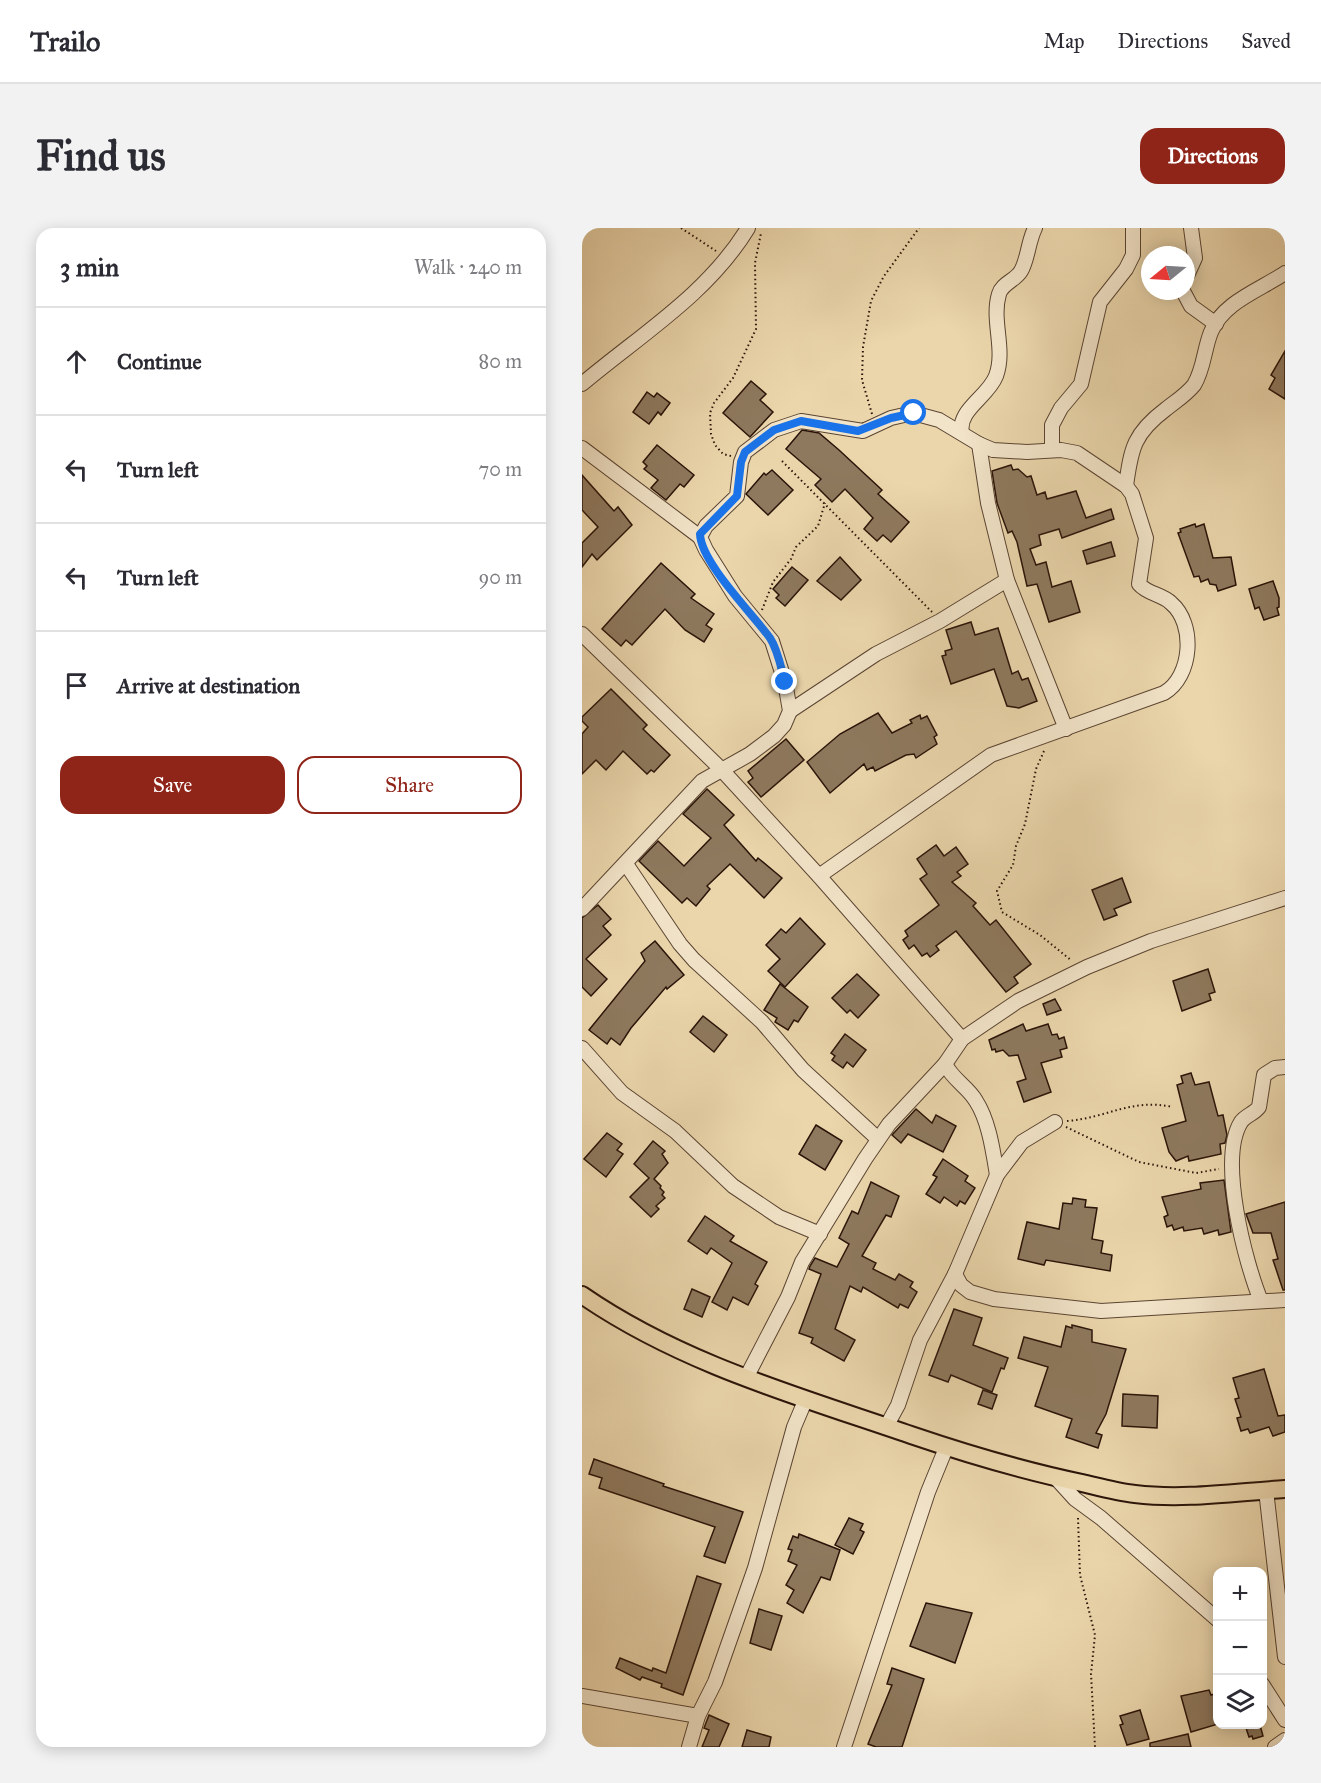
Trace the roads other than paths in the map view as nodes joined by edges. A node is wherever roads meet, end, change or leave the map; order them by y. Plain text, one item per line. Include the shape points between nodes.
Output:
1 (748, 228) edge
2 (1035, 228) edge
3 (1133, 228) edge
4 (1191, 228) edge
5 (1193, 246) edge
6 (1285, 273) edge
7 (1188, 300) edge
8 (1216, 324) junction
9 (582, 384) edge
10 (962, 433) junction
11 (979, 444) junction
12 (582, 448) edge
13 (1052, 450) junction
14 (1126, 486) junction
15 (700, 537) junction
16 (1007, 580) junction
17 (582, 634) edge
18 (790, 711) junction
19 (1062, 730) junction
20 (721, 770) junction
21 (626, 864) junction
22 (819, 876) junction
23 (1285, 898) edge
24 (582, 909) edge
25 (962, 1039) junction
26 (582, 1048) edge
27 (945, 1064) junction
28 (1285, 1067) edge
29 (1055, 1122) road end
30 (878, 1140) junction
31 (997, 1174) junction
32 (820, 1234) junction
33 (955, 1274) junction
34 (582, 1295) edge
35 (1261, 1300) junction
36 (1285, 1300) edge
37 (746, 1378) junction
38 (805, 1401) junction
39 (886, 1427) junction
40 (946, 1448) junction
41 (1055, 1477) junction
42 (1285, 1489) edge
43 (1266, 1490) junction
44 (1213, 1616) edge
45 (1285, 1657) edge
46 (1267, 1691) edge
47 (582, 1696) edge
48 (698, 1716) junction
49 (1285, 1720) edge
50 (1285, 1740) edge
51 (689, 1747) edge
52 (844, 1747) edge
53 (1275, 1747) edge

1 - 9 street via 698,291
2 - 10 street via 1022,270 999,293 1000,358 995,378 988,392 964,416
3 - 13 street via 1133,255 1100,302 1081,384 1053,425
4 - 5 street
6 - 8 street via 1236,303
7 - 8 street
8 - 14 street via 1195,383 1148,422 1137,437 1131,450
10 - 11 street
10 - 15 street via 939,420 914,413 858,431 809,421 794,422 758,440 743,456 737,496
11 - 13 street via 1005,452
11 - 16 street via 988,503
12 - 15 street
13 - 14 street via 1077,453
14 - 19 street via 1146,538 1139,584 1171,602 1186,626 1189,638 1182,670 1178,683 1164,693
15 - 18 street via 735,596 774,646
16 - 18 street via 883,650
16 - 19 street
17 - 20 street
18 - 20 street via 774,736
19 - 22 street via 991,755
20 - 21 street via 692,791
20 - 22 street
21 - 24 street
21 - 30 street via 694,960 762,1022 803,1070
22 - 25 street
23 - 25 street via 1151,941 1083,969 1018,1001
25 - 27 street
26 - 32 street via 622,1093 675,1131 733,1186 779,1217
27 - 30 street
27 - 31 street via 976,1100
28 - 35 street via 1264,1075 1259,1107 1240,1124 1234,1142 1239,1231
29 - 31 street via 1022,1142
30 - 32 street
31 - 33 street
32 - 37 street via 802,1262
33 - 35 street via 970,1292 994,1299 1101,1311
33 - 39 street via 920,1340 898,1405
34 - 37 main road via 672,1348
35 - 36 street
37 - 38 main road
38 - 39 main road
38 - 48 street via 794,1427 755,1568 715,1682
39 - 40 main road
40 - 41 main road
40 - 52 street
41 - 43 main road via 1135,1494
41 - 44 street via 1075,1499
42 - 43 main road
43 - 45 street
46 - 49 street
47 - 48 street
48 - 51 street
50 - 53 street

